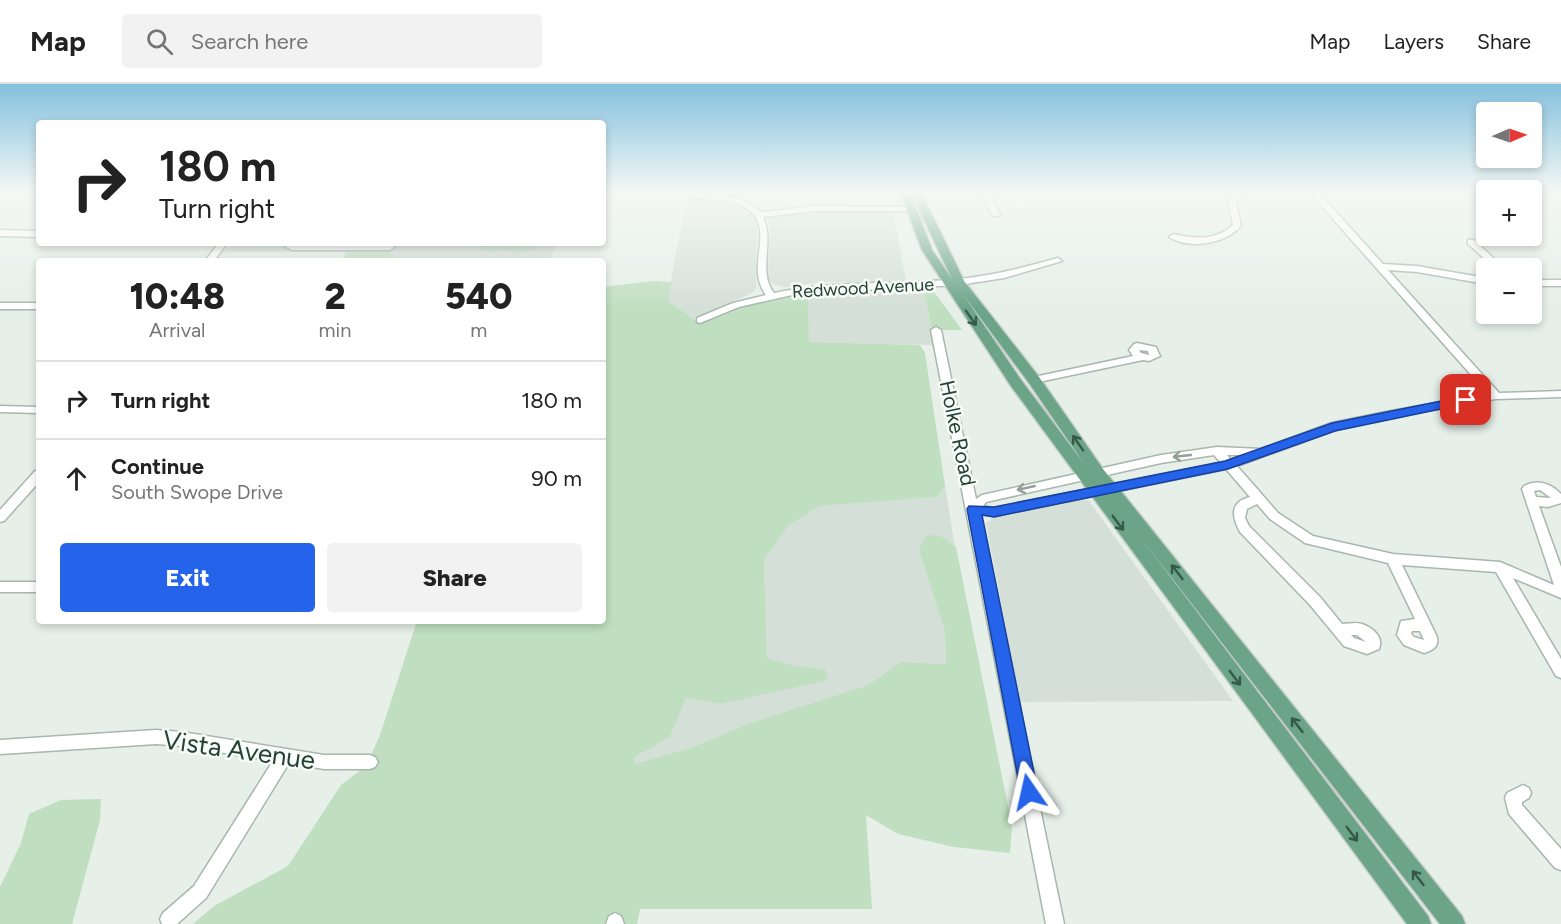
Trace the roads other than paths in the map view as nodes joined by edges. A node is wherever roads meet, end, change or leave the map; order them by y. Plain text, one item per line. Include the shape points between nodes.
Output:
1 (764, 231) edge
2 (919, 231) edge
3 (932, 231) edge
4 (1233, 231) edge
5 (1349, 231) edge
6 (0, 232) edge
7 (36, 234) edge
8 (1173, 237) dead end
9 (1471, 242) dead end
10 (221, 246) edge
11 (288, 246) edge
12 (390, 247) dead end
13 (211, 258) edge
14 (1489, 258) edge
15 (1058, 261) dead end
16 (1381, 267) junction
17 (1476, 279) edge
18 (953, 283) junction
19 (1542, 283) edge
20 (1561, 283) edge
21 (771, 295) junction
22 (0, 306) edge
23 (36, 306) edge
24 (699, 320) dead end
25 (936, 330) dead end
26 (1141, 357) dead end
27 (1034, 380) junction
28 (1561, 394) edge
29 (1496, 396) junction
30 (0, 409) edge
31 (36, 410) edge
32 (1217, 451) junction
33 (1261, 452) junction
34 (1228, 465) junction
35 (1091, 474) junction
36 (36, 477) edge
37 (1104, 491) junction
38 (1257, 500) junction
39 (1532, 500) dead end
40 (974, 509) junction
41 (0, 518) edge
42 (1393, 559) junction
43 (1500, 567) junction
44 (1561, 585) edge
45 (0, 587) edge
46 (36, 587) edge
47 (1561, 593) edge
48 (1425, 625) dead end
49 (1339, 630) dead end
50 (1556, 657) edge
51 (1561, 672) edge
52 (0, 747) edge
53 (285, 756) junction
54 (370, 762) dead end
55 (1524, 793) dead end
56 (1561, 862) edge
57 (169, 919) dead end
58 (1055, 924) edge
59 (1420, 924) edge
60 (1454, 924) edge

1 - 21 street via 762,279
2 - 18 main road via 927,250
3 - 18 main road
4 - 8 street via 1206,241
5 - 16 street
6 - 7 street
9 - 14 street
10 - 13 street
11 - 12 street
15 - 18 street, Redwood Avenue
16 - 17 street via 1416,268
16 - 29 street
18 - 21 street, Redwood Avenue via 831,287
18 - 27 main road
18 -> 35 main road
19 - 20 street
21 - 24 street, Redwood Avenue
22 - 23 street
25 - 40 street, Holke Road
26 - 27 street
35 -> 27 main road
28 - 29 street
29 - 33 street via 1447,402 1332,427
30 - 31 street
32 - 33 street
32 - 34 street
32 -> 35 street
33 - 34 street
34 - 37 street
34 - 38 street
35 - 37 main road
35 -> 40 street via 982,499
36 - 41 street
37 - 40 street via 994,512
37 -> 59 main road
60 -> 37 main road
38 - 42 street via 1309,540
38 - 49 street via 1241,507 1239,518 1244,529
39 - 44 street
40 - 58 street, Holke Road
42 - 43 street
42 - 48 street
43 - 47 street
43 - 50 street
45 - 46 street
50 - 51 street
52 - 53 street, Vista Avenue via 156,737
53 - 54 street, Vista Avenue via 324,762
53 - 57 street via 200,892
55 - 56 street via 1513,798 1515,809

